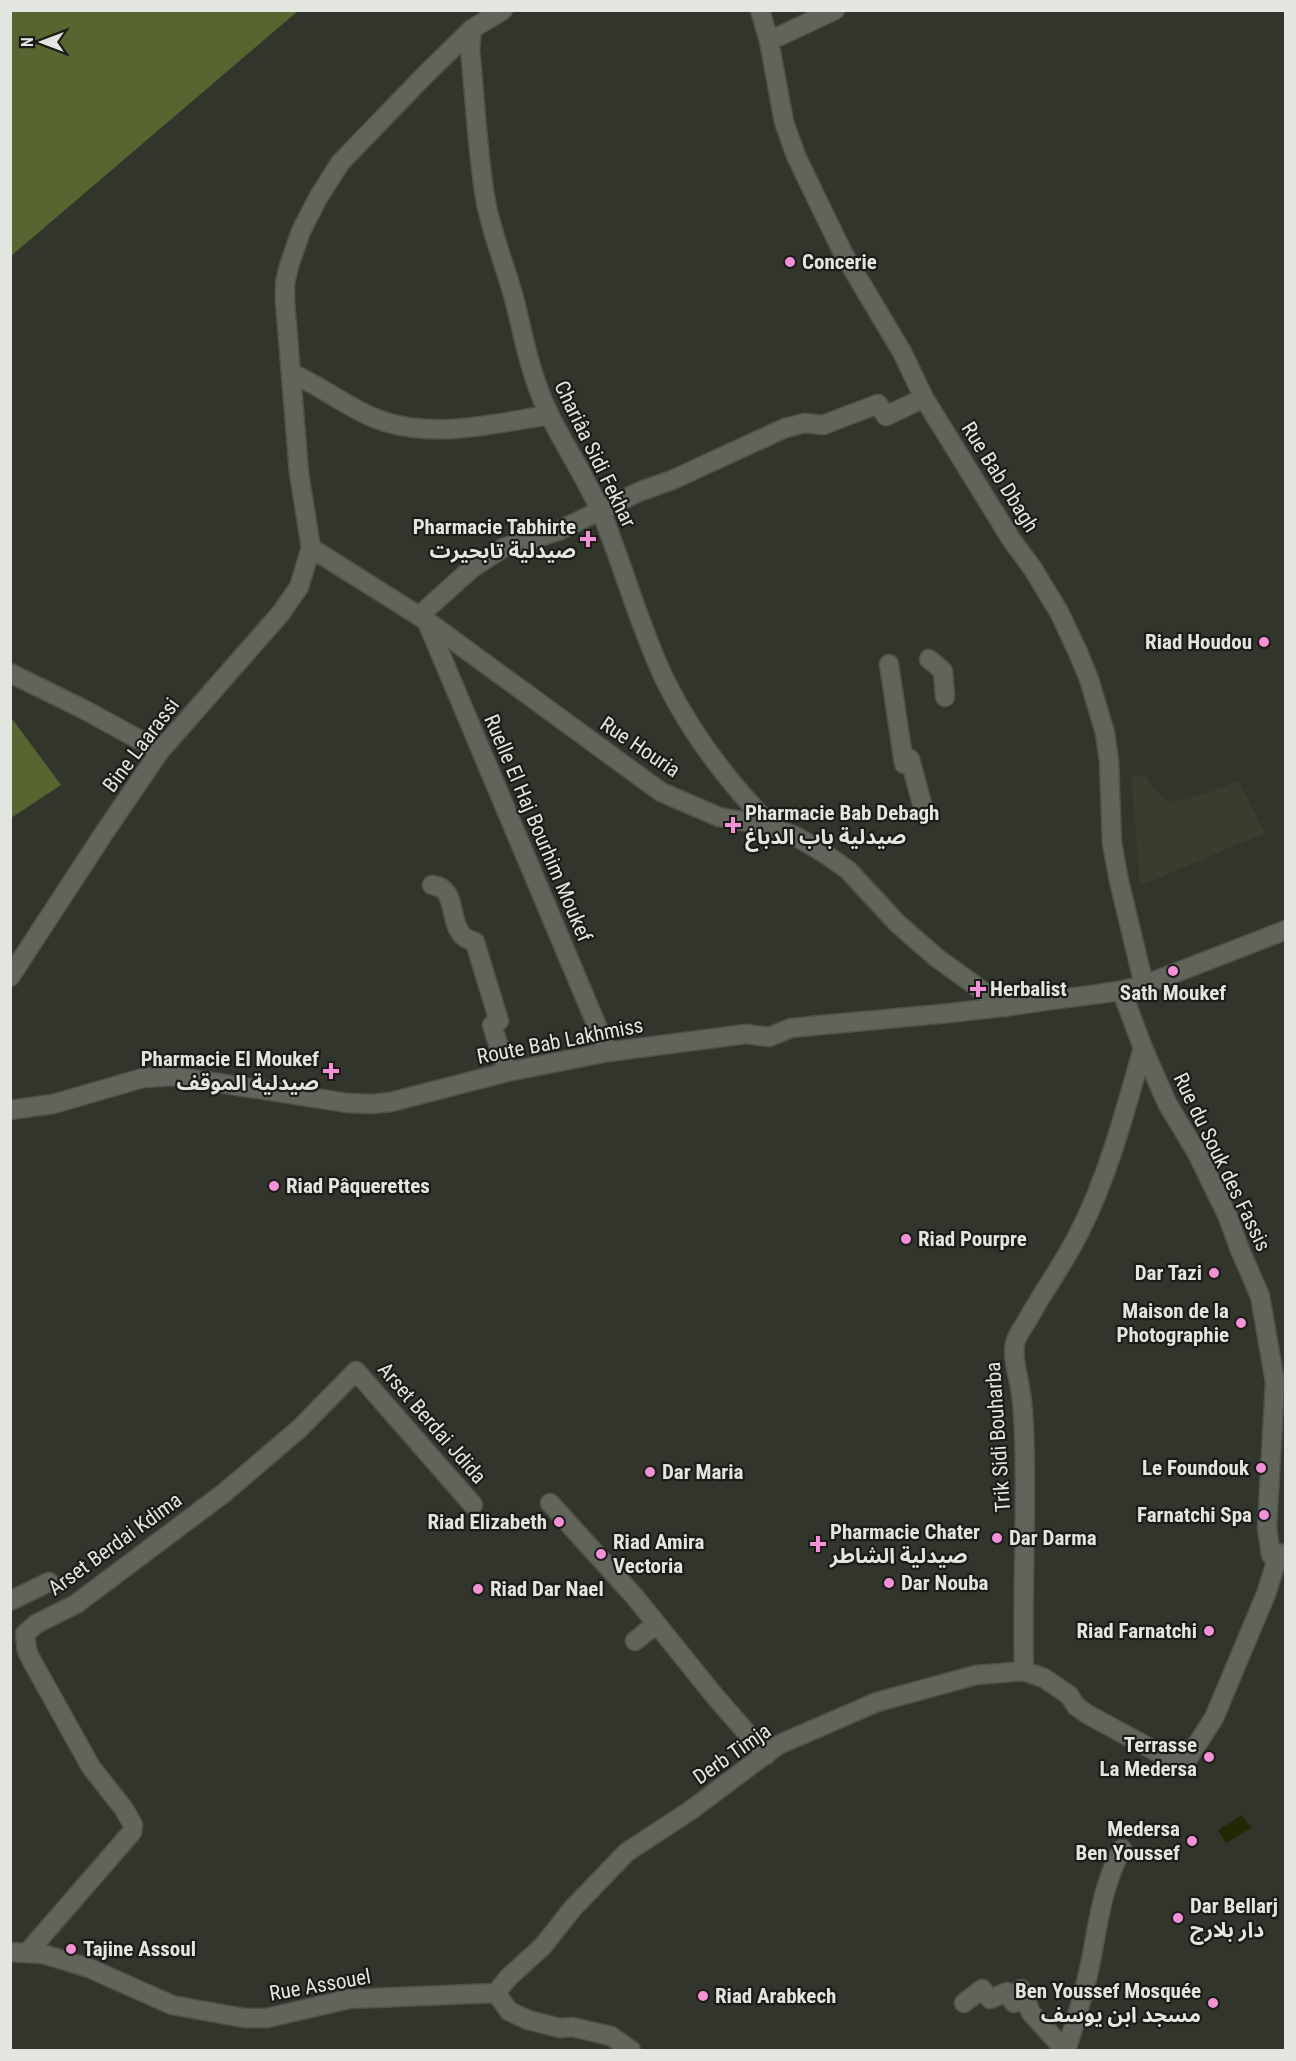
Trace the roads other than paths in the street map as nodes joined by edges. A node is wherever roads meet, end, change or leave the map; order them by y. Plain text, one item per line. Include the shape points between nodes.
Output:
1 (503, 10) edge
2 (760, 10) edge
3 (835, 10) edge
4 (472, 29) junction
5 (769, 41) junction
6 (291, 373) junction
7 (924, 398) junction
8 (549, 416) junction
9 (601, 511) junction
10 (311, 548) junction
11 (423, 619) junction
12 (929, 658) dead end
13 (889, 664) dead end
14 (10, 673) edge
15 (945, 697) dead end
16 (160, 751) junction
17 (922, 804) dead end
18 (771, 826) junction
19 (432, 885) dead end
20 (1286, 930) edge
21 (10, 977) edge
22 (1144, 985) junction
23 (1122, 992) junction
24 (1005, 1007) junction
25 (1143, 1048) junction
26 (608, 1052) junction
27 (507, 1072) junction
28 (10, 1110) edge
29 (356, 1371) joint
30 (550, 1503) dead end
31 (473, 1505) dead end
32 (49, 1582) dead end
33 (10, 1601) edge
34 (1255, 1620) junction
35 (656, 1624) junction
36 (1268, 1636) dead end
37 (635, 1641) dead end
38 (1024, 1671) junction
39 (766, 1755) junction
40 (1183, 1766) joint
41 (1122, 1850) dead end
42 (19, 1952) edge
43 (496, 1993) junction
44 (964, 2003) dead end
45 (631, 2050) edge
46 (1066, 2050) edge

1 - 4 street
2 - 5 street, Rue Bab Dbagh
3 - 5 street
4 - 6 street via 340,163 301,231 285,284
4 - 8 street, Chariâa Sidi Fekhar via 470,48 485,198 526,350
5 - 7 street, Rue Bab Dbagh via 784,122 796,156 843,253 902,352
6 - 8 street via 371,417 411,428 442,430
6 - 10 street via 299,473
7 - 9 street via 886,416 878,404 824,425 805,423 785,428
7 - 22 street, Rue Bab Dbagh via 1059,612 1089,679 1109,761 1112,843
8 - 9 street, Chariâa Sidi Fekhar
9 - 11 street via 558,531 503,548 471,569
9 - 18 street, Chariâa Sidi Fekhar via 665,679 716,762
10 - 11 street, Rue Houria
10 - 16 street, Bine Laarassi via 305,573 292,599
11 - 18 street, Rue Houria via 661,792 719,817
11 - 26 street, Ruelle El Haj Bourhim Moukef
12 - 15 street via 943,671
13 - 17 street via 907,762
14 - 16 street
16 - 21 street, Bine Laarassi
18 - 24 street, Rue Houria via 797,837 848,870 897,923 937,958
19 - 27 street via 446,890 458,929 463,937 475,942 499,1021 492,1025
20 - 22 street, Route Bab Lakhmiss
22 - 23 street, Route Bab Lakhmiss
23 - 24 street, Route Bab Lakhmiss
23 - 25 street
24 - 26 street, Route Bab Lakhmiss via 791,1028 770,1037 746,1034
25 - 34 street, Rue du Souk des Fassis via 1228,1217 1265,1317 1276,1396 1267,1528 1271,1554 1279,1553
25 - 38 street, Trik Sidi Bouharba via 1109,1164 1091,1209 1015,1342 1024,1425
26 - 27 street, Route Bab Lakhmiss
27 - 28 street, Route Bab Lakhmiss via 391,1102 361,1104 155,1076 53,1104
29 - 31 street, Arset Berdai Jdida
29 - 42 street, Arset Berdai Kdima via 299,1429 224,1493 76,1604 36,1624 25,1634 27,1651 92,1767 133,1825 132,1832
30 - 35 street
32 - 33 street
34 - 36 street via 1260,1620 1255,1631
34 - 40 street, Rue du Souk des Fassis via 1214,1718
35 - 37 street
35 - 39 street
38 - 39 street, Derb Timja via 975,1675 877,1702 778,1745
38 - 40 street, Derb Timja via 1044,1678 1069,1695 1087,1714
39 - 43 street, Derb Timja via 627,1852
41 - 46 street via 1106,1888 1090,1966
42 - 43 street, Rue Assouel via 43,1954 89,1968 172,2005 244,2018 267,2018 349,1999
43 - 45 street via 508,2011 528,2020 611,2036
44 - 46 street via 982,1989 990,1999 1007,1992 1014,2003 1023,1993 1031,2013

